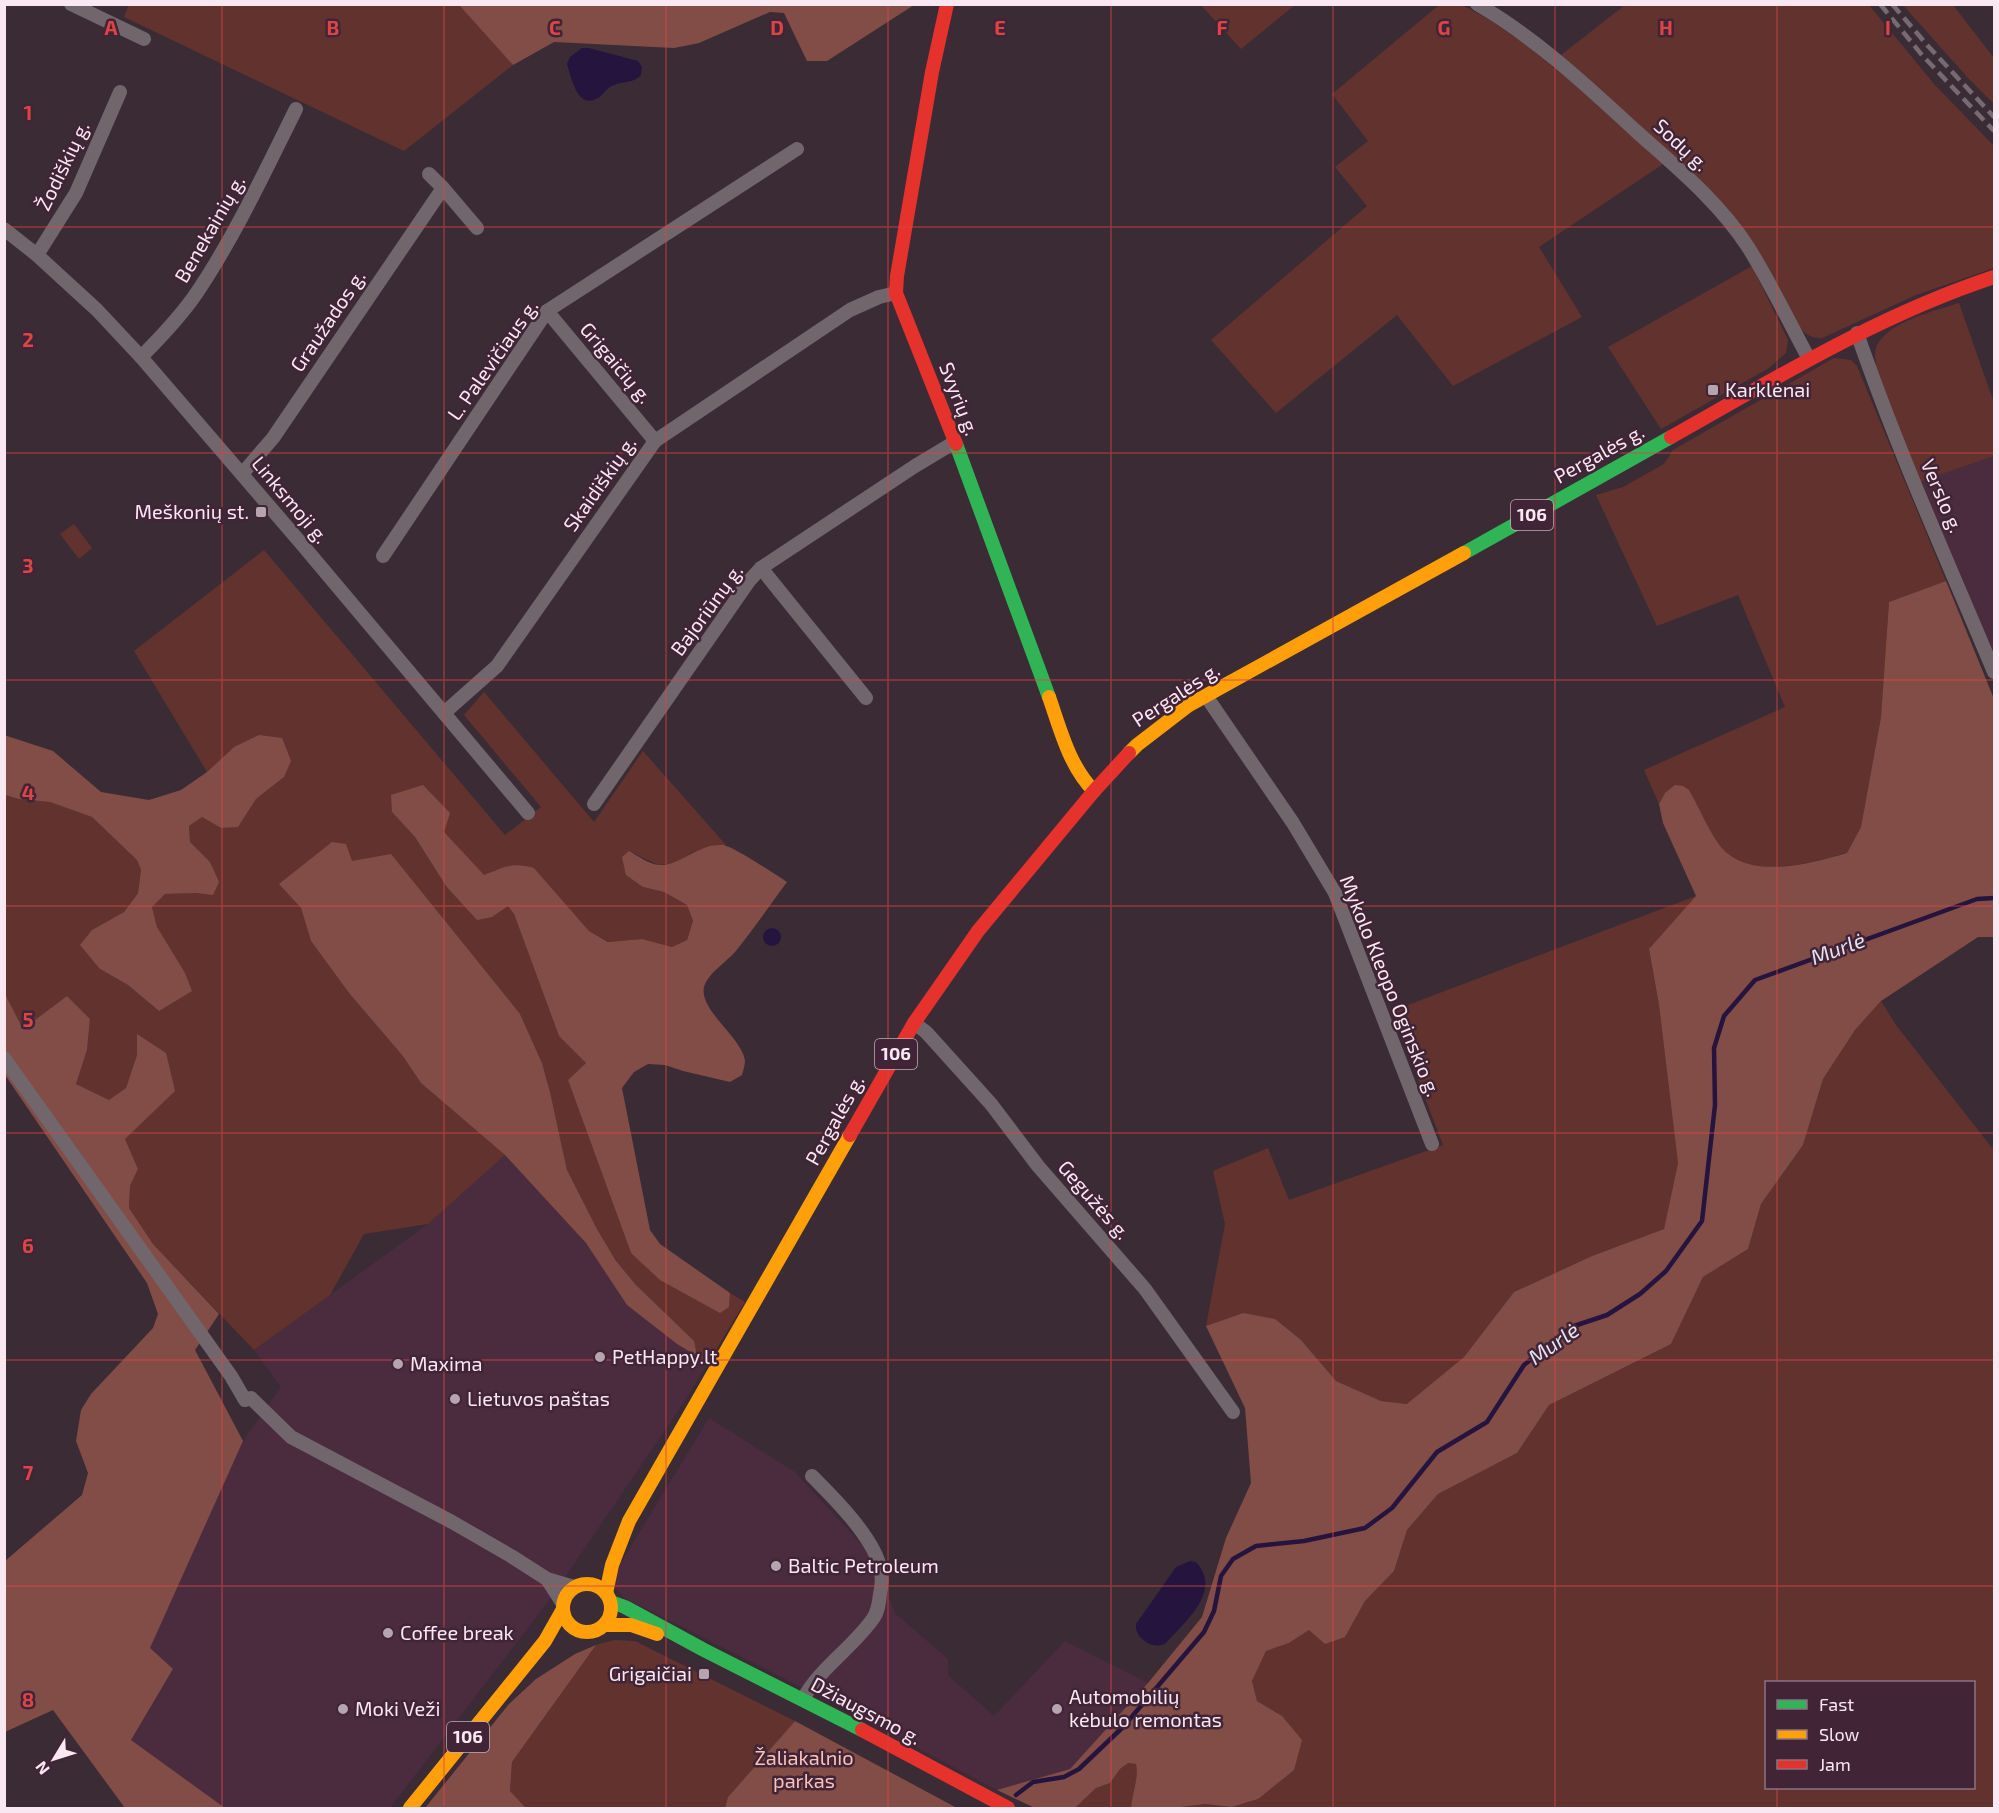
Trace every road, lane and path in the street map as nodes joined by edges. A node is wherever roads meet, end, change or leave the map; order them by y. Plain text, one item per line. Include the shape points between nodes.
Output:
1 (71, 4) edge
2 (947, 4) edge
3 (1477, 4) edge
4 (144, 39) dead end
5 (120, 92) dead end
6 (296, 109) dead end
7 (797, 149) dead end
8 (429, 174) dead end
9 (443, 188) junction
10 (477, 228) dead end
11 (4, 229) edge
12 (37, 255) junction
13 (1995, 277) edge
14 (896, 293) junction
15 (547, 311) junction
16 (1857, 333) junction
17 (141, 357) junction
18 (1809, 359) junction
19 (655, 441) junction
20 (955, 442) junction
21 (242, 474) junction
22 (383, 556) dead end
23 (761, 568) junction
24 (1995, 672) edge
25 (1206, 696) junction
26 (866, 698) dead end
27 (444, 713) junction
28 (1094, 791) junction
29 (594, 804) dead end
30 (528, 813) dead end
31 (914, 1023) junction
32 (4, 1058) edge
33 (1432, 1144) dead end
34 (1233, 1412) dead end
35 (812, 1476) dead end
36 (629, 1521) junction
37 (547, 1579) junction
38 (578, 1586) junction
39 (608, 1597) junction
40 (562, 1607) junction
41 (604, 1625) junction
42 (579, 1631) junction
43 (704, 1650) junction
44 (526, 1665) junction
45 (803, 1700) junction
46 (410, 1809) edge
47 (1008, 1809) edge

1 - 4 street
2 - 14 main road, Svyrių g.
3 - 18 street, Sodų g. via 1572,73 1704,194 1747,246
5 - 12 street, Žodiškių g. via 76,194
6 - 17 street, Benekainių g. via 242,217 198,292
7 - 15 street, L. Palevičiaus g.
8 - 9 street
9 - 10 street
9 - 21 street, Graužados g. via 273,438
11 - 12 street, Linksmoji g.
12 - 17 street, Linksmoji g.
13 - 16 main road, Pergalės g. / 106 via 1925,302
14 - 19 street, Skaidiškių g. via 850,310
14 - 20 main road, Svyrių g.
15 - 19 street, Grigaičių g.
15 - 22 street, L. Palevičiaus g.
16 - 18 main road, Pergalės g. / 106
16 - 24 street, Verslo g. via 1905,460
17 - 21 street, Linksmoji g.
18 - 25 main road, Pergalės g. / 106
19 - 27 street, Skaidiškių g. via 497,666
20 - 23 street, Bajoriūnų g.
20 - 28 main road, Svyrių g. via 1063,736
21 - 27 street, Linksmoji g.
23 - 26 street
23 - 29 street, Bajoriūnų g.
25 - 28 main road, Pergalės g. / 106 via 1137,744
25 - 33 street, Mykolo Kleopo Oginskio g. via 1293,823 1335,893
27 - 30 street, Linksmoji g.
28 - 31 main road, Pergalės g. / 106 via 978,931
31 - 34 street, Gegužės g. via 991,1104 1038,1166 1145,1289
31 - 36 main road, Pergalės g. / 106
32 - 37 street via 245,1400 251,1398 291,1437 452,1522
35 - 45 street via 859,1529 880,1566 882,1580 874,1618 819,1676
36 - 38 main road, Pergalės g. / 106
36 - 39 main road, Pergalės g. / 106 via 611,1561
37 - 38 street
37 - 40 street
38 - 39 main road via 595,1585
38 - 40 main road via 569,1591
39 - 41 main road via 612,1610
39 - 43 main road, Džiaugsmo g.
40 - 42 main road via 568,1623
40 - 44 main road, 106 via 545,1641
41 - 42 main road via 593,1632
41 - 43 main road, Džiaugsmo g. via 631,1625
42 - 44 main road, 106 via 549,1646
43 - 45 main road, Džiaugsmo g.
44 - 46 main road, 106
45 - 47 main road, Džiaugsmo g.

